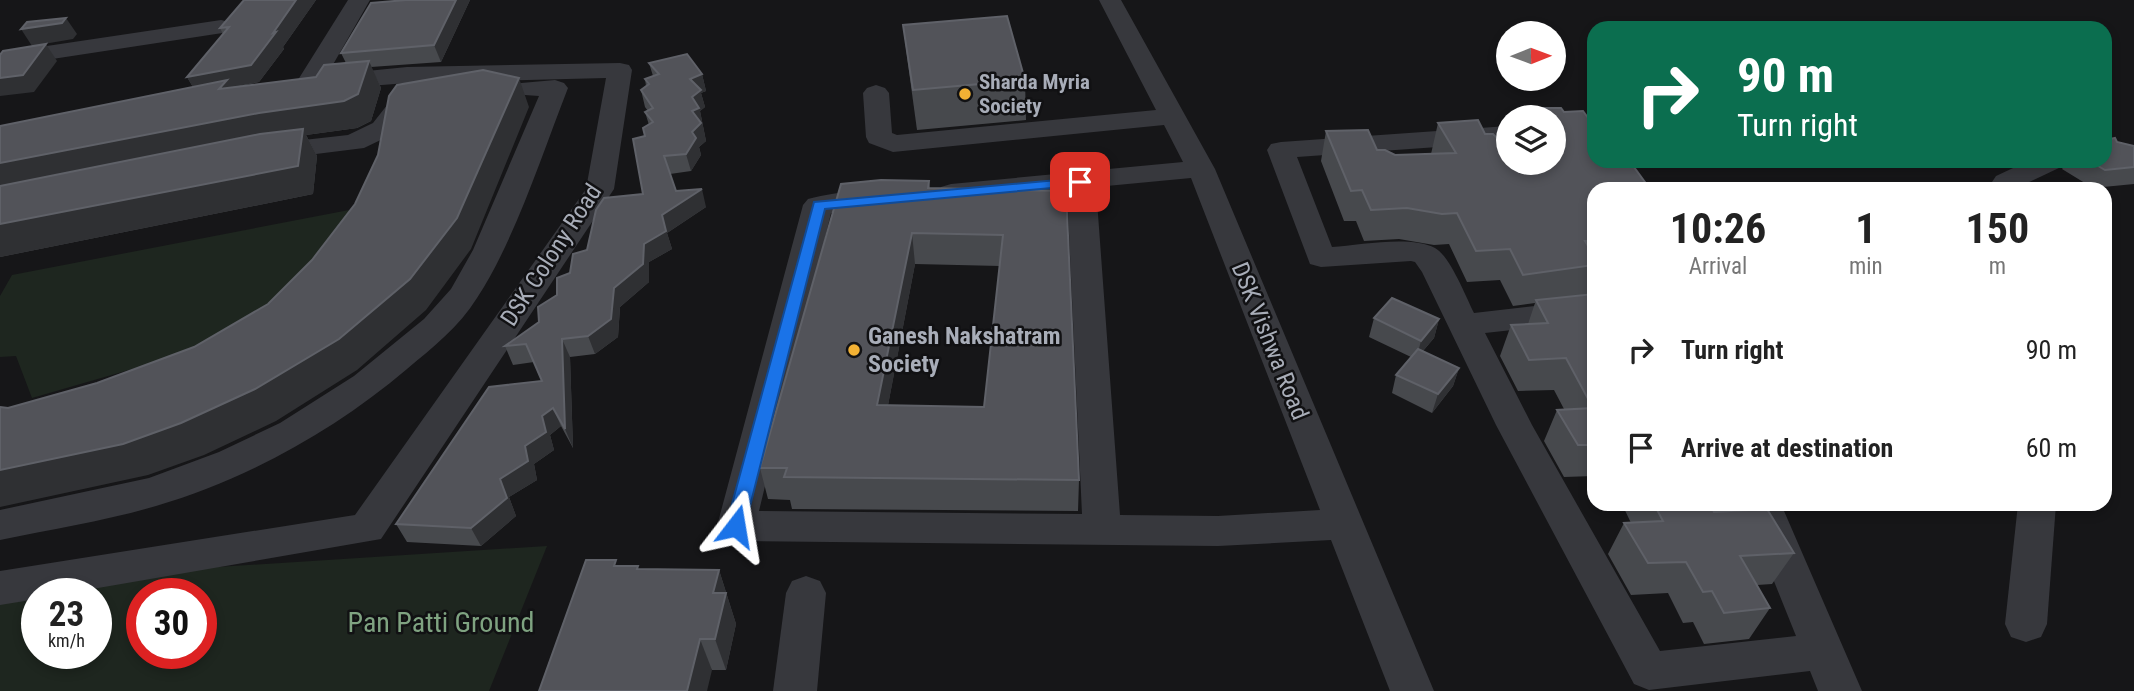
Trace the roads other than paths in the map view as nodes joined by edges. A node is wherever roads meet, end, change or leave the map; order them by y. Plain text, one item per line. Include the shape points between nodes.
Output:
1 (359, 0) edge
2 (1110, 0) edge
3 (221, 27) edge
4 (0, 60) edge
5 (876, 93) dead end
6 (1173, 116) junction
7 (1496, 135) edge
8 (246, 156) edge
9 (2037, 168) edge
10 (1201, 169) junction
11 (1080, 182) junction
12 (2006, 182) edge
13 (1587, 311) edge
14 (1464, 325) junction
15 (1765, 511) edge
16 (2036, 511) edge
17 (1344, 524) junction
18 (0, 525) edge
19 (1102, 530) junction
20 (0, 588) edge
21 (806, 593) dead end
22 (2026, 624) dead end
23 (1824, 652) junction
24 (795, 691) edge
25 (1412, 691) edge
26 (1840, 691) edge

1 - 20 street, DSK Colony Road via 296,85 407,75 620,70 600,189 366,528
2 - 6 street, DSK Vishwa Road
3 - 4 street
5 - 6 street via 879,137 893,144
6 - 10 street, DSK Vishwa Road
7 - 14 street via 1281,150 1321,257 1411,251 1426,256
8 - 18 street via 354,142 382,129 404,100 555,88 488,250 464,294 436,327 366,385 293,432 232,462 153,492
9 - 12 street
10 - 11 street
10 - 17 street, DSK Vishwa Road
11 - 19 street
11 - 19 street via 818,205 736,526
13 - 14 street
14 - 23 street via 1649,671
15 - 23 street
16 - 22 street
17 - 19 street via 1218,531
17 - 25 street, DSK Vishwa Road
21 - 24 street
23 - 26 street

